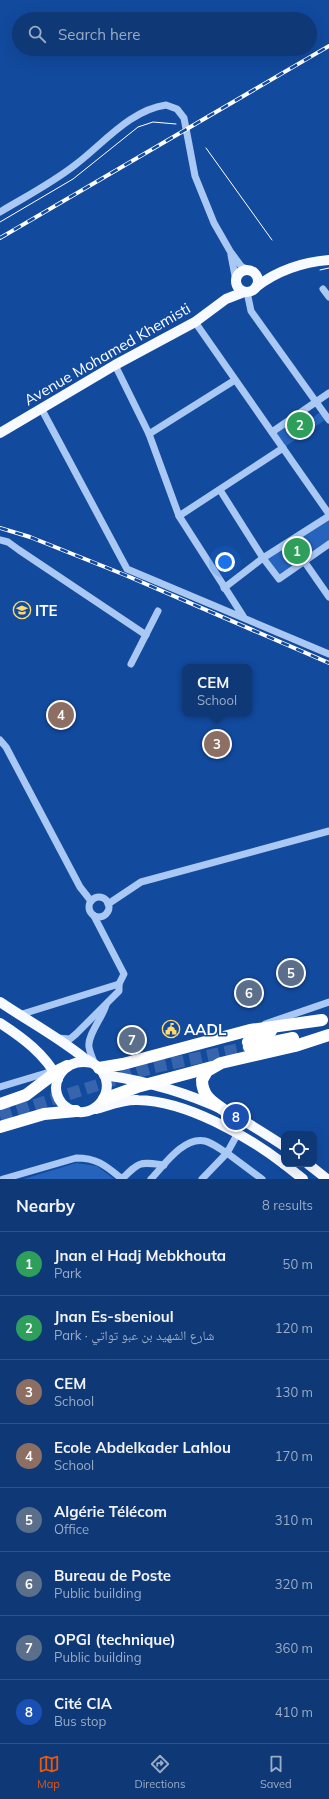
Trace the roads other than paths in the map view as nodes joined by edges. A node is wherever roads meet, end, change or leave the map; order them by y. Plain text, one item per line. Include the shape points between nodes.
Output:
1 (0, 212) edge
2 (230, 251) junction
3 (329, 260) edge
4 (253, 273) junction
5 (268, 279) junction
6 (236, 282) junction
7 (256, 287) junction
8 (323, 289) dead end
9 (245, 292) junction
10 (329, 297) edge
11 (226, 299) junction
12 (195, 322) junction
13 (115, 365) junction
14 (235, 380) junction
15 (329, 393) edge
16 (316, 402) junction
17 (41, 408) junction
18 (329, 420) edge
19 (272, 432) junction
20 (0, 433) edge
21 (149, 434) junction
22 (283, 448) junction
23 (220, 490) junction
24 (329, 515) edge
25 (179, 516) junction
26 (0, 540) edge
27 (329, 544) edge
28 (263, 558) junction
29 (304, 561) junction
30 (224, 588) junction
31 (329, 597) edge
32 (158, 611) dead end
33 (243, 616) junction
34 (146, 635) junction
35 (329, 654) edge
36 (131, 664) dead end
37 (0, 740) edge
38 (329, 831) edge
39 (91, 901) junction
40 (108, 904) junction
41 (94, 916) junction
42 (119, 984) junction
43 (0, 1002) edge
44 (329, 1002) edge
45 (106, 1005) junction
46 (19, 1015) junction
47 (325, 1019) edge
48 (0, 1023) edge
49 (329, 1033) edge
50 (57, 1038) junction
51 (249, 1040) junction
52 (67, 1066) joint
53 (213, 1066) junction
54 (98, 1068) junction
55 (55, 1075) junction
56 (148, 1084) junction
57 (0, 1087) edge
58 (104, 1099) junction
59 (0, 1104) edge
60 (92, 1110) junction
61 (76, 1111) junction
62 (228, 1112) junction
63 (0, 1127) edge
64 (238, 1133) junction
65 (281, 1144) edge
66 (227, 1153) junction
67 (281, 1162) edge
68 (164, 1165) junction
69 (288, 1167) edge
70 (312, 1167) edge
71 (3, 1179) edge
72 (122, 1179) edge
73 (151, 1179) edge
74 (202, 1179) edge
75 (262, 1179) edge
76 (303, 1179) edge
77 (327, 1179) edge

1 - 2 street via 76,165 134,118 166,105 177,109 184,118 195,176 214,223
2 - 4 street via 241,266
2 - 6 street
3 - 5 main road via 284,270
4 - 5 main road
4 - 6 main road via 240,272
4 - 7 main road via 257,282
5 - 7 main road
6 - 9 main road
6 - 11 main road
7 - 9 main road
8 - 10 street
9 - 11 main road
9 - 16 street via 252,311
11 - 12 main road, Avenue Mohamed Khemisti
12 - 13 main road, Avenue Mohamed Khemisti
12 - 14 street
13 - 17 main road, Avenue Mohamed Khemisti
13 - 21 street
14 - 19 street
14 - 21 street
15 - 16 street
16 - 18 street
16 - 19 street
17 - 20 main road, Avenue Mohamed Khemisti
17 - 33 street via 127,568
19 - 22 street
21 - 25 street
22 - 23 street
22 - 24 street
23 - 25 street
23 - 28 street
24 - 28 street
25 - 30 street
26 - 34 street via 8,542
27 - 29 street
28 - 29 street via 279,579
28 - 30 street
29 - 31 street
30 - 33 street
32 - 34 street
33 - 35 street
34 - 36 street
37 - 39 street via 6,746 80,886
38 - 40 street via 141,882
39 - 40 street via 98,897 106,900
39 - 41 street via 89,909
40 - 41 street via 105,914 100,917
41 - 42 street via 124,974
42 - 45 street via 119,991
42 - 46 street
43 - 46 main road
44 - 51 street
45 - 50 street via 70,1039
45 - 54 street via 104,1014 89,1041
46 - 50 main road
47 - 51 highway
48 - 55 main road via 37,1050
49 - 51 highway
49 - 53 highway via 295,1046
50 - 54 main road
51 - 54 highway
52 - 54 main road via 79,1062
52 - 55 highway
53 - 56 highway
53 - 62 highway via 203,1075 202,1086 207,1098
54 - 56 main road
54 - 58 main road via 107,1083
55 - 57 street
55 - 59 highway via 26,1095
55 - 61 main road via 58,1096 69,1108
56 - 58 highway
56 - 62 main road via 182,1093
58 - 60 main road
60 - 61 main road
60 - 64 main road via 127,1100 158,1102 197,1114
61 - 63 highway via 44,1114
62 - 65 main road
64 - 66 street
64 - 67 main road
66 - 68 street via 206,1141 196,1141 186,1144
66 - 74 street
66 - 75 street
68 - 72 street via 141,1163
68 - 73 street
69 - 76 main road
70 - 77 main road
71 - 72 street via 76,1158 98,1161

